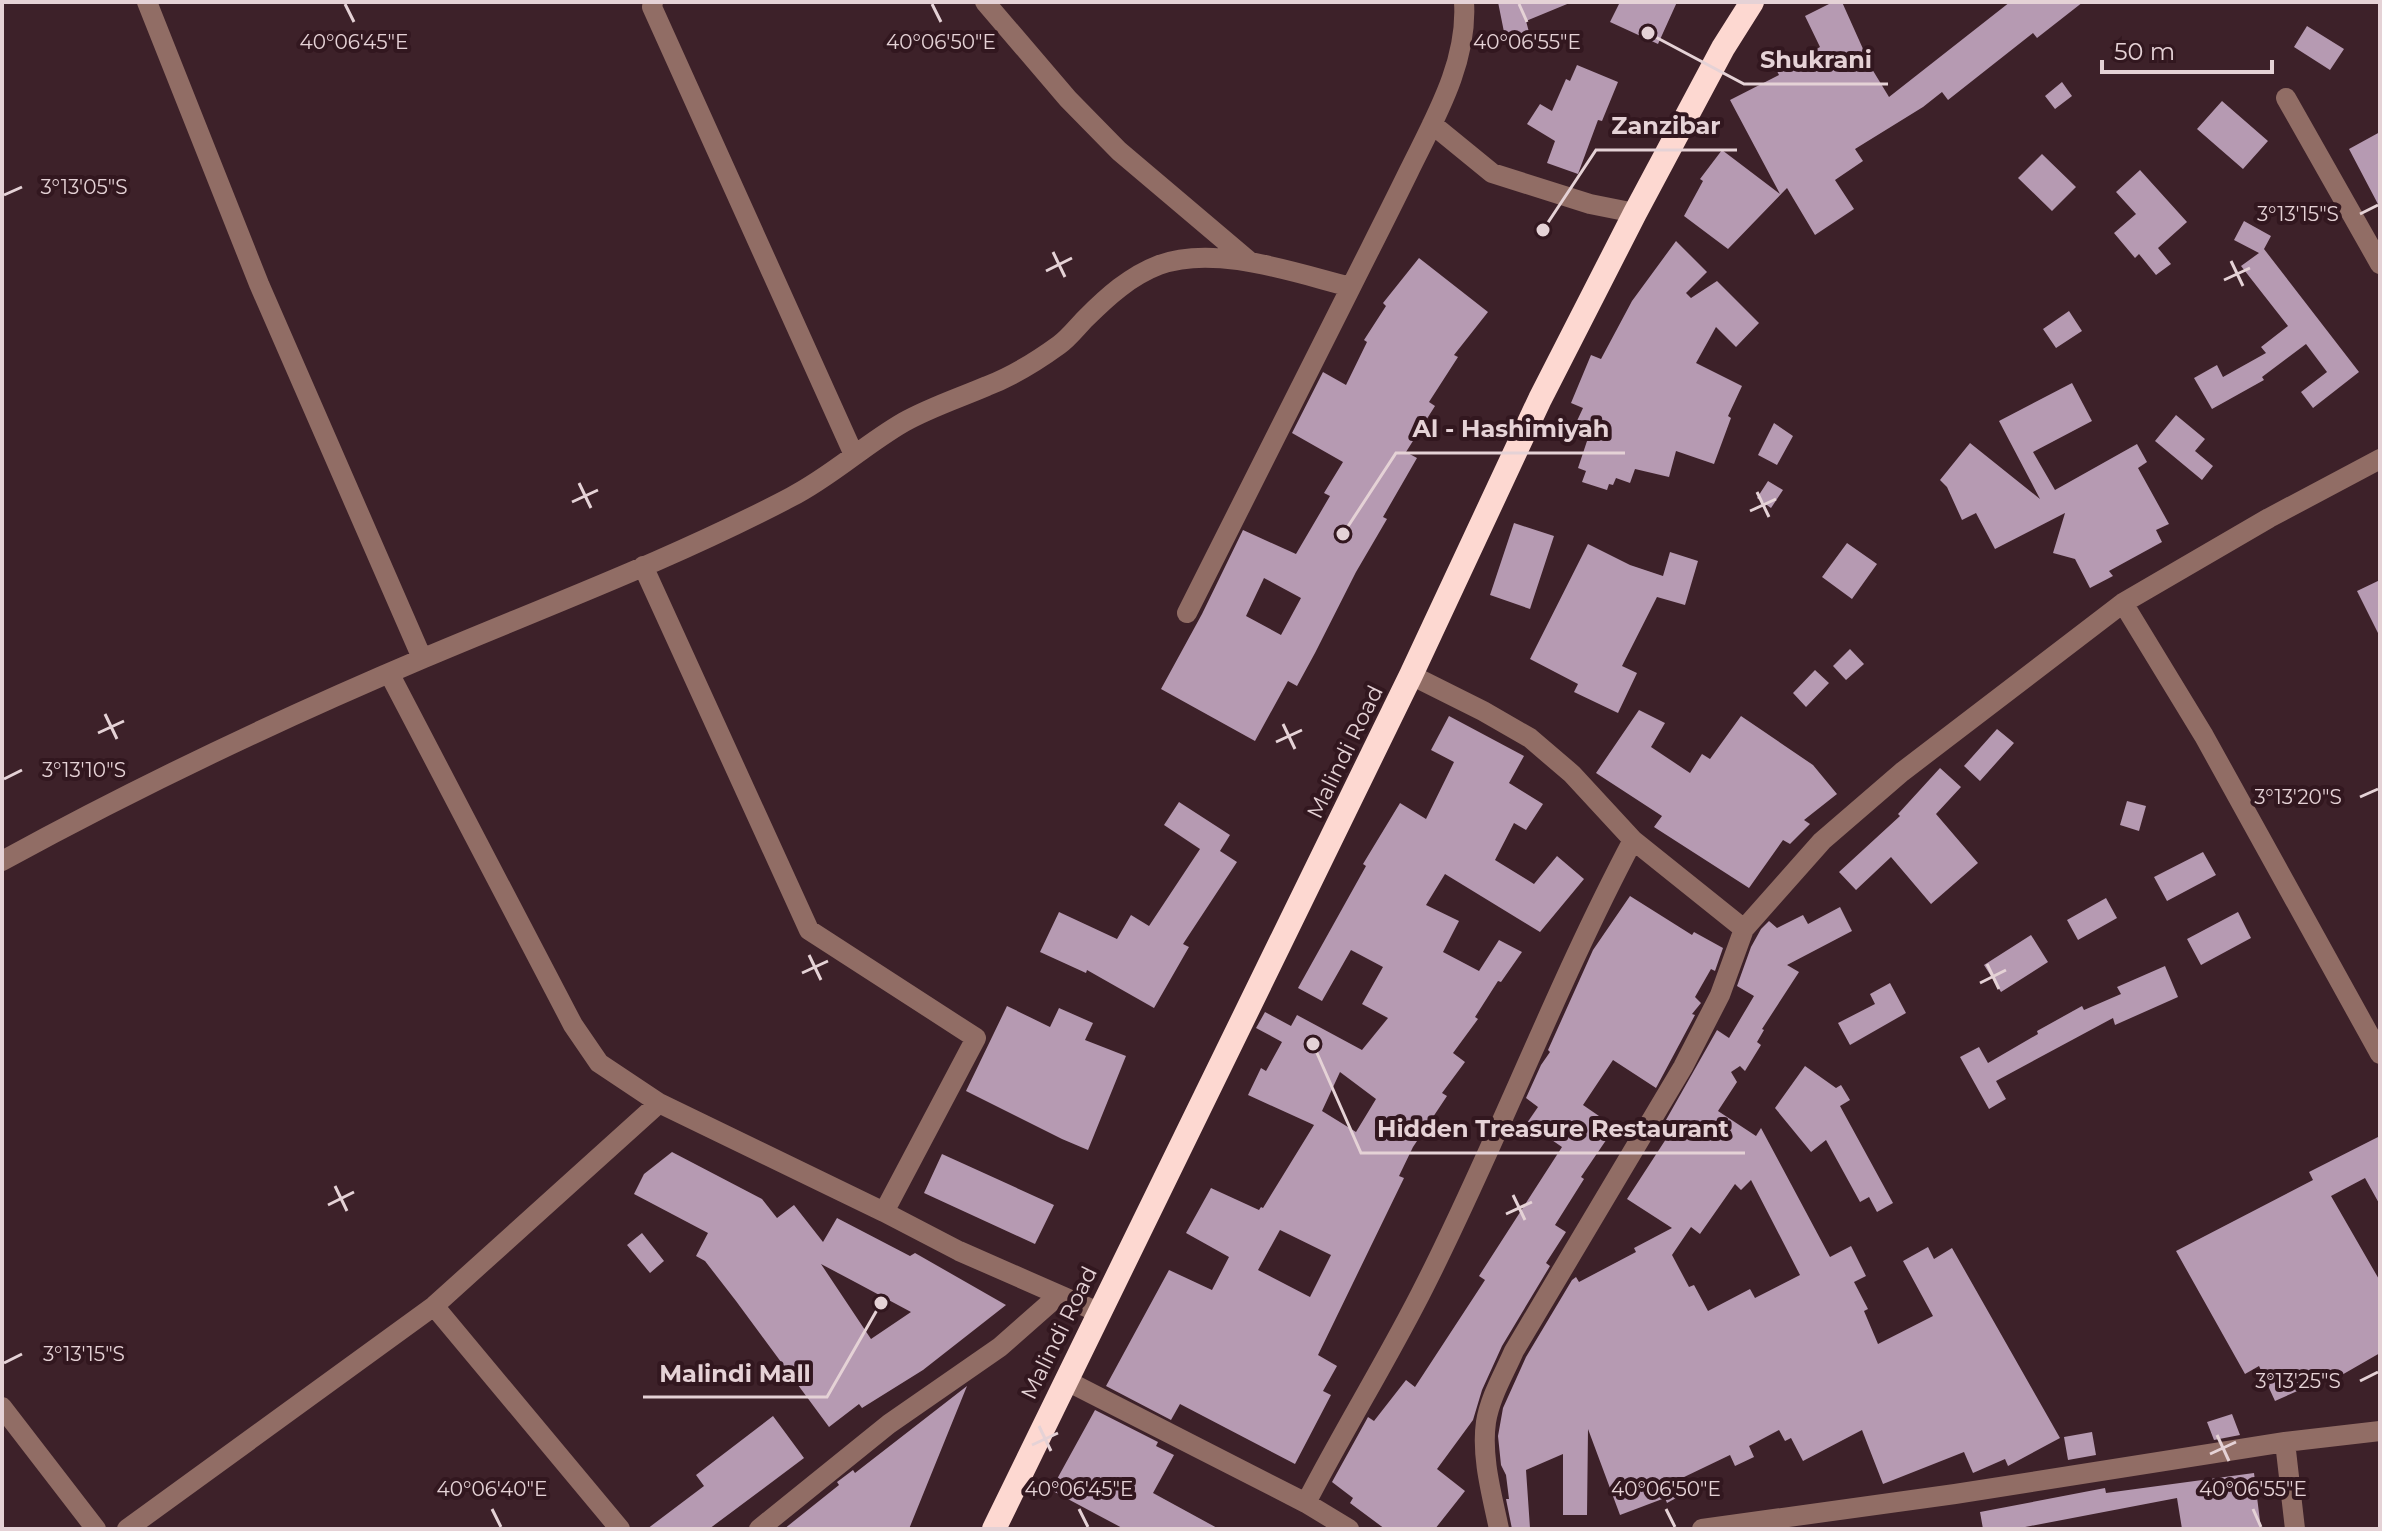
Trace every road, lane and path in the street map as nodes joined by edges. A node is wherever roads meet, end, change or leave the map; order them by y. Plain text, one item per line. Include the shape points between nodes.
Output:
1 (147, 2) edge
2 (653, 2) edge
3 (985, 2) edge
4 (1464, 2) edge
5 (1752, 2) edge
6 (2286, 98) dead end
7 (1432, 124) junction
8 (1635, 213) junction
9 (1250, 262) junction
10 (2380, 264) edge
11 (1351, 287) junction
12 (854, 455) junction
13 (2380, 459) edge
14 (643, 566) junction
15 (2123, 603) junction
16 (1187, 613) dead end
17 (422, 658) junction
18 (389, 673) junction
19 (1411, 675) junction
20 (1633, 840) junction
21 (2, 861) edge
22 (1744, 929) junction
23 (2380, 1054) edge
24 (659, 1103) junction
25 (884, 1212) junction
26 (1059, 1295) junction
27 (434, 1306) junction
28 (1098, 1312) junction
29 (1065, 1380) junction
30 (2, 1407) edge
31 (2380, 1431) edge
32 (2285, 1442) junction
33 (1306, 1503) junction
34 (96, 1529) edge
35 (127, 1529) edge
36 (620, 1529) edge
37 (759, 1529) edge
38 (994, 1529) edge
39 (1349, 1529) edge
40 (1499, 1529) edge
41 (1702, 1529) edge
42 (2295, 1529) edge

1 - 17 street via 259,284
2 - 12 street
3 - 9 street via 1119,151
4 - 7 street via 1463,42
5 - 8 highway, Malindi Road
6 - 10 street
7 - 8 street via 1492,173
7 - 11 street
8 - 19 highway, Malindi Road via 1540,399
9 - 11 street
9 - 12 street via 1181,259 1136,276 1063,342 1028,365 908,420
11 - 16 street
12 - 14 street via 794,496
13 - 15 street
14 - 17 street
14 - 25 street via 809,930 976,1038
15 - 22 street via 1902,772 1822,841
15 - 23 street via 2204,736
17 - 18 street
18 - 21 street via 221,748
18 - 24 street via 573,1025 599,1063
19 - 20 street via 1530,738
19 - 28 highway, Malindi Road
20 - 22 street
20 - 33 street via 1425,1285
22 - 40 street via 1720,995 1683,1067 1514,1351 1492,1400 1486,1461
24 - 25 street
24 - 27 street
25 - 26 street
26 - 28 street
26 - 37 street via 1000,1347 889,1424
27 - 35 street
27 - 36 street
28 - 29 highway, Malindi Road
29 - 33 street
29 - 38 highway, Malindi Road
30 - 34 street
31 - 32 street
32 - 41 street
32 - 42 street
33 - 39 street

